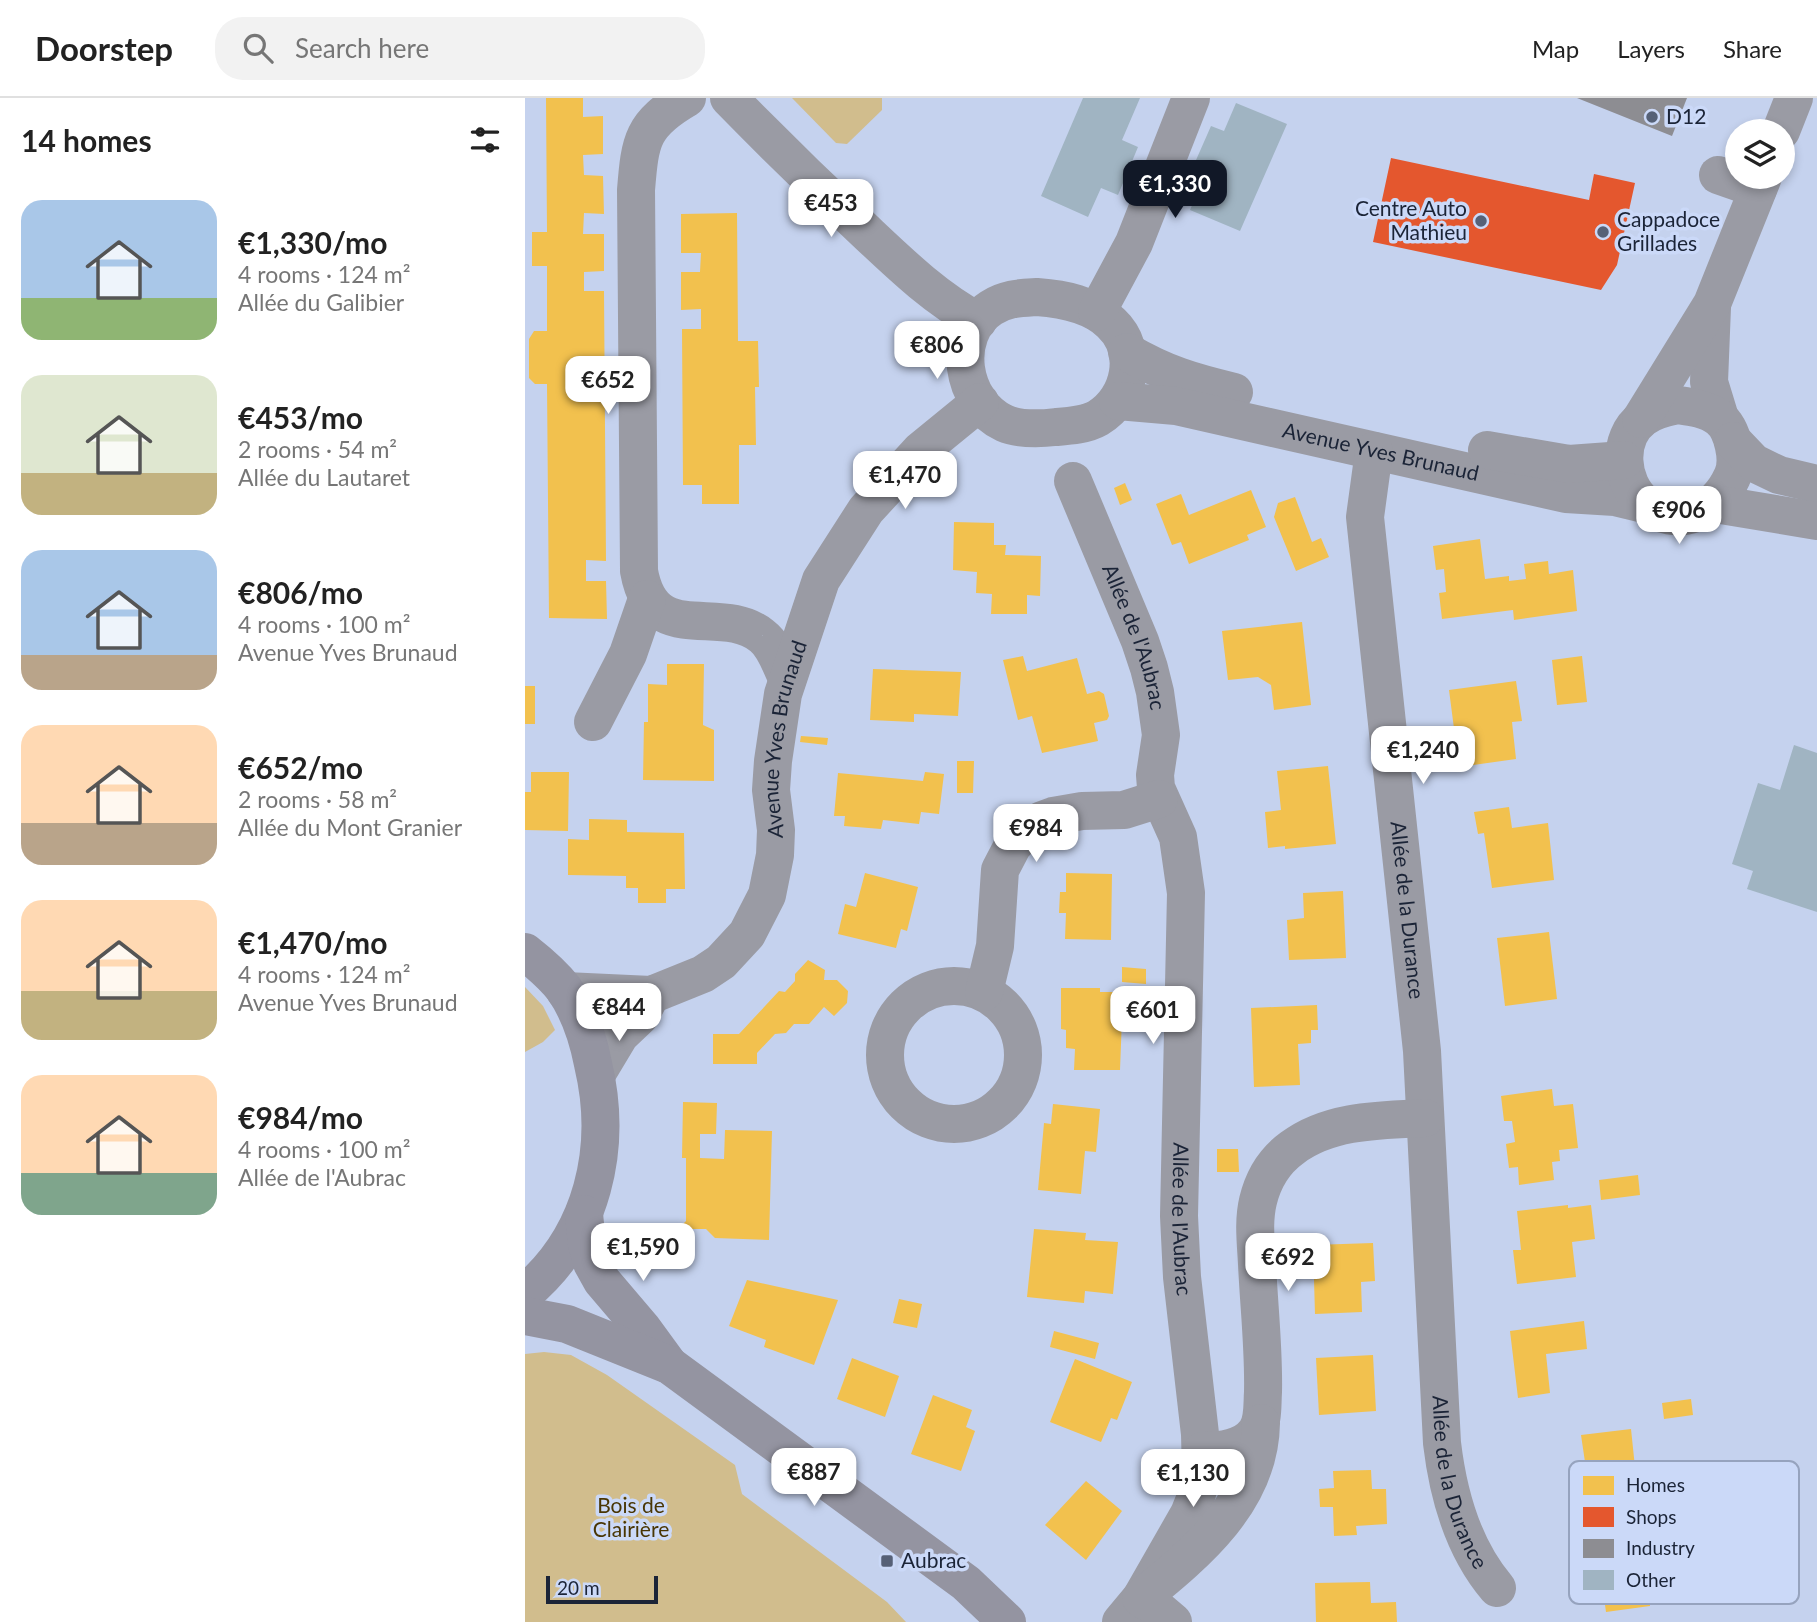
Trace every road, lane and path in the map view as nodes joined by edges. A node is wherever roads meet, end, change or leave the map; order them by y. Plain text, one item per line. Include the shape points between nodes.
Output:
1 (687, 98) edge
2 (729, 98) edge
3 (1191, 98) edge
4 (1794, 98) edge
5 (1786, 119) edge
6 (1719, 175) dead end
7 (1725, 176) edge
8 (1758, 189) edge
9 (1712, 304) junction
10 (1097, 312) junction
11 (978, 321) junction
12 (1127, 352) junction
13 (1118, 401) junction
14 (979, 402) junction
15 (1641, 419) junction
16 (1726, 430) junction
17 (1374, 452) junction
18 (1623, 460) junction
19 (1073, 481) dead end
20 (1817, 484) edge
21 (1644, 504) junction
22 (1715, 504) junction
23 (1817, 521) edge
24 (647, 599) junction
25 (787, 678) junction
26 (593, 722) dead end
27 (1159, 799) junction
28 (525, 952) edge
29 (565, 990) junction
30 (984, 992) dead end
31 (651, 995) junction
32 (596, 1075) junction
33 (1425, 1118) junction
34 (584, 1214) junction
35 (525, 1293) edge
36 (525, 1316) edge
37 (669, 1365) junction
38 (1261, 1423) junction
39 (1202, 1451) junction
40 (1497, 1588) dead end
41 (1131, 1610) edge
42 (1007, 1622) edge
43 (1173, 1622) edge

1 - 24 street via 649,127 638,163 639,571
2 - 11 street via 897,261
3 - 10 street via 1134,243
4 - 5 street
6 - 7 street
8 - 9 street
9 - 15 street
9 - 16 street via 1709,382
10 - 11 street via 1057,299 1017,298 989,309
10 - 12 street via 1120,334
11 - 14 street via 966,347 965,368
12 - 13 street via 1128,376
12 - 18 street, Avenue Yves Brunaud via 1184,380 1497,453 1569,464
13 - 14 street via 1095,420 1038,428 1004,423
13 - 17 street, Avenue Yves Brunaud via 1176,406
14 - 25 street, Avenue Yves Brunaud via 920,451 866,510 821,580
15 - 16 street via 1657,409 1698,407
15 - 18 street via 1631,431
16 - 20 street via 1754,463
16 - 22 street via 1735,472
17 - 21 street, Avenue Yves Brunaud via 1566,494
17 - 33 street, Allée de la Durance via 1365,517 1422,1051
18 - 21 street via 1632,489
19 - 27 street, Allée de l'Aubrac via 1149,668 1160,719 1155,775
21 - 22 street via 1680,516
22 - 23 street
24 - 25 street via 687,621 737,624 756,632 765,638
24 - 26 street via 628,654
25 - 31 street, Avenue Yves Brunaud via 776,726 771,790 775,855 759,914 721,962
27 - 30 street via 1124,810 1053,816 1013,845 1000,870 995,946
27 - 39 street, Allée de l'Aubrac via 1178,837 1186,893 1179,1216
28 - 29 main road
29 - 31 street, Avenue Yves Brunaud
29 - 32 main road via 583,1027
31 - 32 street
32 - 34 main road via 598,1167
33 - 38 street via 1378,1120 1328,1130 1293,1147 1269,1173 1255,1227
33 - 40 street, Allée de la Durance via 1445,1467 1467,1541
34 - 35 main road via 555,1263
34 - 37 main road via 592,1263 602,1281
36 - 37 main road via 567,1324
37 - 42 main road via 966,1583
38 - 39 street via 1255,1434 1235,1447
38 - 41 street via 1259,1452 1237,1502 1199,1547
39 - 41 street, Allée de l'Aubrac via 1197,1494 1189,1514
41 - 43 street via 1153,1605

